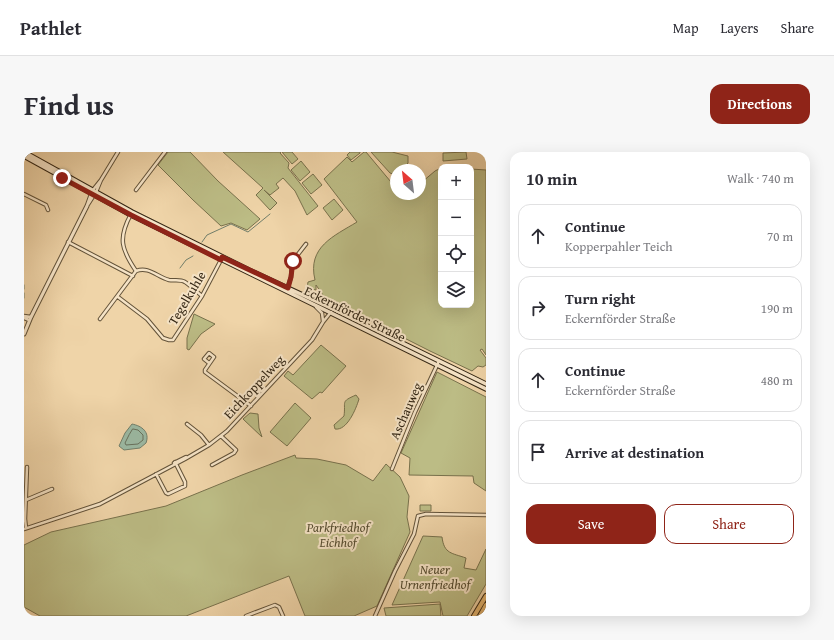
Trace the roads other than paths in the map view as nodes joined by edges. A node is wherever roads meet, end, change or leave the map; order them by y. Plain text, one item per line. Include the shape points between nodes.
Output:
1 (24, 152) edge
2 (118, 152) edge
3 (165, 152) edge
4 (24, 156) edge
5 (136, 190) dead end
6 (93, 193) junction
7 (24, 194) edge
8 (48, 210) dead end
9 (132, 214) junction
10 (68, 242) junction
11 (306, 244) dead end
12 (222, 258) junction
13 (136, 271) junction
14 (133, 276) junction
15 (287, 290) junction
16 (202, 296) junction
17 (118, 297) junction
18 (315, 305) junction
19 (330, 310) junction
20 (24, 317) edge
21 (323, 318) junction
22 (30, 319) junction
23 (100, 319) dead end
24 (323, 322) junction
25 (24, 334) edge
26 (209, 363) dead end
27 (438, 364) junction
28 (486, 384) edge
29 (486, 389) edge
30 (250, 406) junction
31 (187, 424) dead end
32 (221, 436) junction
33 (209, 445) junction
34 (175, 463) junction
35 (212, 465) dead end
36 (27, 467) dead end
37 (392, 469) dead end
38 (156, 474) junction
39 (52, 489) dead end
40 (26, 500) junction
41 (486, 515) edge
42 (25, 529) edge
43 (486, 596) edge
44 (486, 605) edge
45 (246, 616) edge
46 (283, 616) edge
47 (375, 616) edge
48 (474, 616) edge
49 (480, 616) edge

1 - 6 main road, Eckernförder Straße
2 - 6 street
3 - 5 street
4 - 6 main road, Eckernförder Straße
6 - 9 main road, Eckernförder Straße
6 - 10 street
7 - 8 street via 46,205
9 - 12 main road, Eckernförder Straße
9 - 13 street via 124,230 124,242 126,256
10 - 14 street
10 - 22 street
11 - 15 street via 292,262
12 - 15 main road, Eckernförder Straße
12 - 16 street, Tegelkuhle
13 - 14 street
13 - 16 street via 148,270 164,278 183,281
14 - 17 street
15 - 18 main road, Eckernförder Straße
15 - 19 main road, Eckernförder Straße
16 - 17 street, Tegelkuhle via 171,340 163,338 147,319
17 - 23 street
18 - 19 main road, Eckernförder Straße
18 - 21 street
19 - 21 street
19 - 24 street, Eichkoppelweg
19 - 27 main road, Eckernförder Straße
20 - 22 street
21 - 24 street
22 - 25 street
24 - 30 street, Eichkoppelweg via 312,340
26 - 30 street via 205,372
27 - 28 main road, Eckernförder Straße
27 - 29 main road, Eckernförder Straße
27 - 37 street, Aschauweg
30 - 32 street, Eichkoppelweg
31 - 33 street
32 - 33 street, Eichkoppelweg
32 - 35 street via 236,450
33 - 34 street, Eichkoppelweg
34 - 38 street, Eichkoppelweg
34 - 38 street via 185,486 170,494 166,493
36 - 40 street
38 - 42 street, Eichkoppelweg via 95,506
39 - 40 street
40 - 42 street
41 - 47 street via 421,515 417,518 414,534
43 - 48 highway
44 - 49 highway
45 - 46 street via 275,605 279,607

